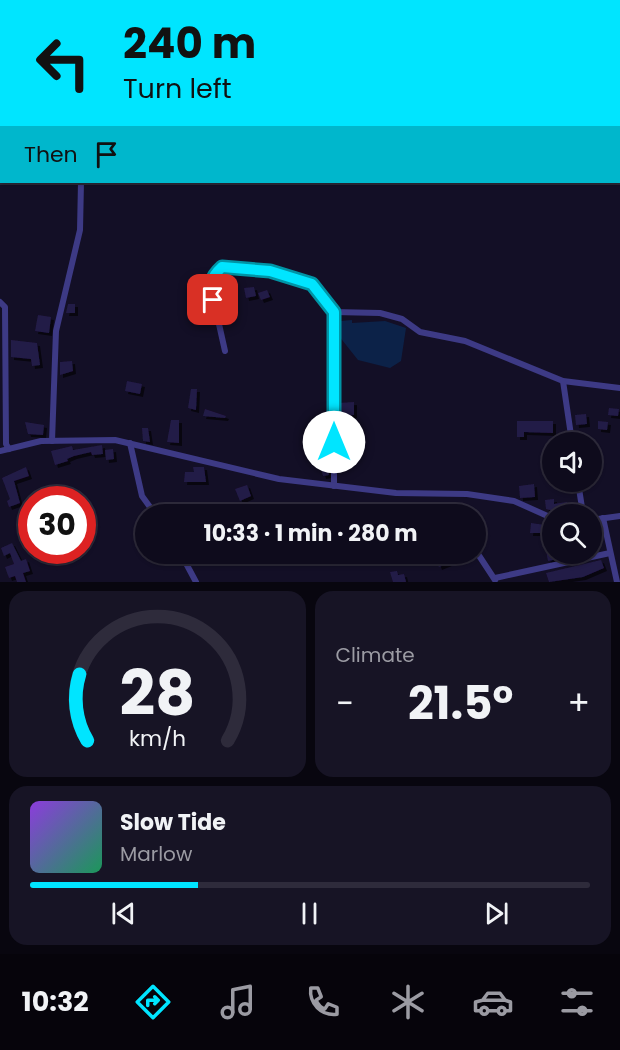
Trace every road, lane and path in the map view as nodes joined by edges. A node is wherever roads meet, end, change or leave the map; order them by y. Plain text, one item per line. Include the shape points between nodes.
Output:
1 (81, 183) edge
2 (0, 302) edge
3 (334, 312) junction
4 (225, 351) dead end
5 (563, 381) junction
6 (620, 388) edge
7 (571, 432) edge
8 (52, 441) junction
9 (130, 443) junction
10 (9, 448) junction
11 (0, 451) edge
12 (334, 486) junction
13 (148, 504) edge
14 (542, 514) edge
15 (620, 516) edge
16 (603, 518) joint
17 (610, 553) junction
18 (186, 564) edge
19 (485, 564) edge
20 (495, 580) edge
21 (196, 582) edge
22 (617, 582) edge

1 - 8 street via 80,230 56,331
2 - 10 street via 5,307
3 - 4 street via 312,284 270,271 222,267 210,284
3 - 5 street via 380,313 402,319 420,332 465,340
3 - 12 street
5 - 6 street
5 - 7 street
8 - 9 street
8 - 10 street
9 - 12 street via 279,479
9 - 13 street via 142,496
10 - 11 street
12 - 14 street via 396,493 467,494 514,501
15 - 16 street
16 - 17 street
17 - 20 street
17 - 22 street
18 - 21 street
19 - 20 street

